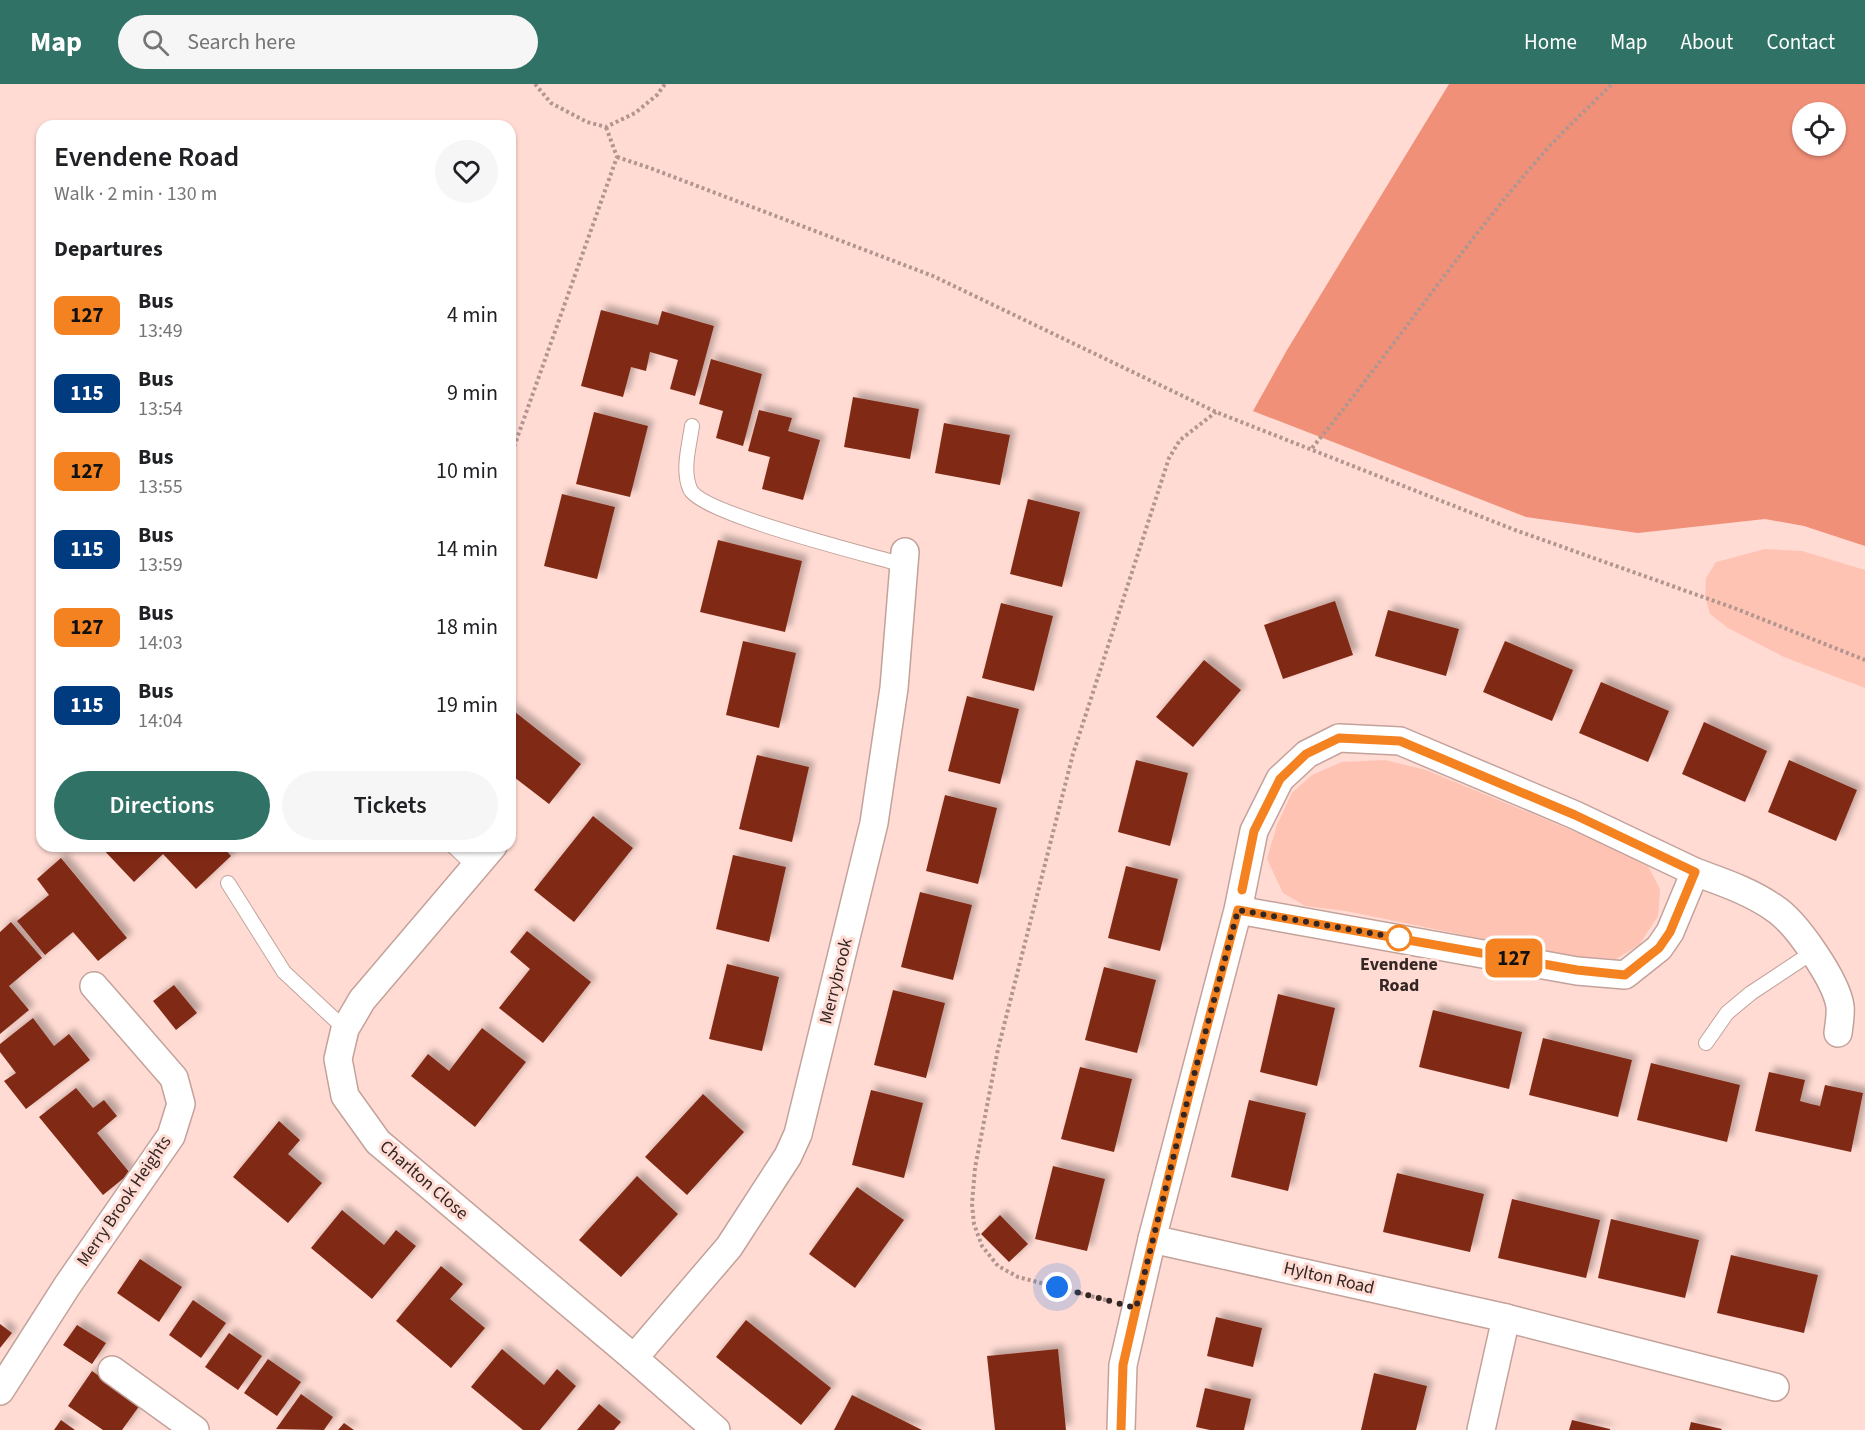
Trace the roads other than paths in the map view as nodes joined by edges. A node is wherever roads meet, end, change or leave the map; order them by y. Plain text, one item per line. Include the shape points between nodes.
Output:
1 (692, 426) dead end
2 (904, 558) joint
3 (459, 852) edge
4 (488, 852) edge
5 (475, 867) junction
6 (1695, 872) junction
7 (228, 883) dead end
8 (1238, 910) junction
9 (1813, 952) junction
10 (94, 986) dead end
11 (345, 1029) junction
12 (1838, 1033) dead end
13 (1706, 1043) dead end
14 (1152, 1239) junction
15 (1506, 1318) junction
16 (634, 1358) junction
17 (112, 1370) dead end
18 (1775, 1387) dead end
19 (0, 1390) edge
20 (179, 1425) edge
21 (716, 1430) edge
22 (1121, 1430) edge
23 (1481, 1430) edge

1 - 2 lane via 685,468 691,491 703,501 735,516
2 - 16 street, Merrybrook via 894,688 874,824 798,1134 729,1247
3 - 5 lane
4 - 5 street, Charlton Close
5 - 11 street, Charlton Close via 362,1000
6 - 8 street via 1670,932 1659,948 1625,975 1577,970
6 - 8 street via 1565,810 1400,741 1339,738 1306,754 1280,779 1254,831
6 - 9 street via 1743,890 1776,909
7 - 11 lane via 284,972
8 - 14 street
9 - 12 street via 1840,1006
9 - 13 lane via 1727,1013
10 - 19 street, Merry Brook Heights via 174,1078 181,1104 171,1136
11 - 16 street, Charlton Close via 338,1059 345,1096 378,1142
14 - 15 street, Hylton Road
14 - 22 street via 1123,1365
15 - 18 street, Hylton Road
15 - 23 street
16 - 21 street, Charlton Close
17 - 20 street

